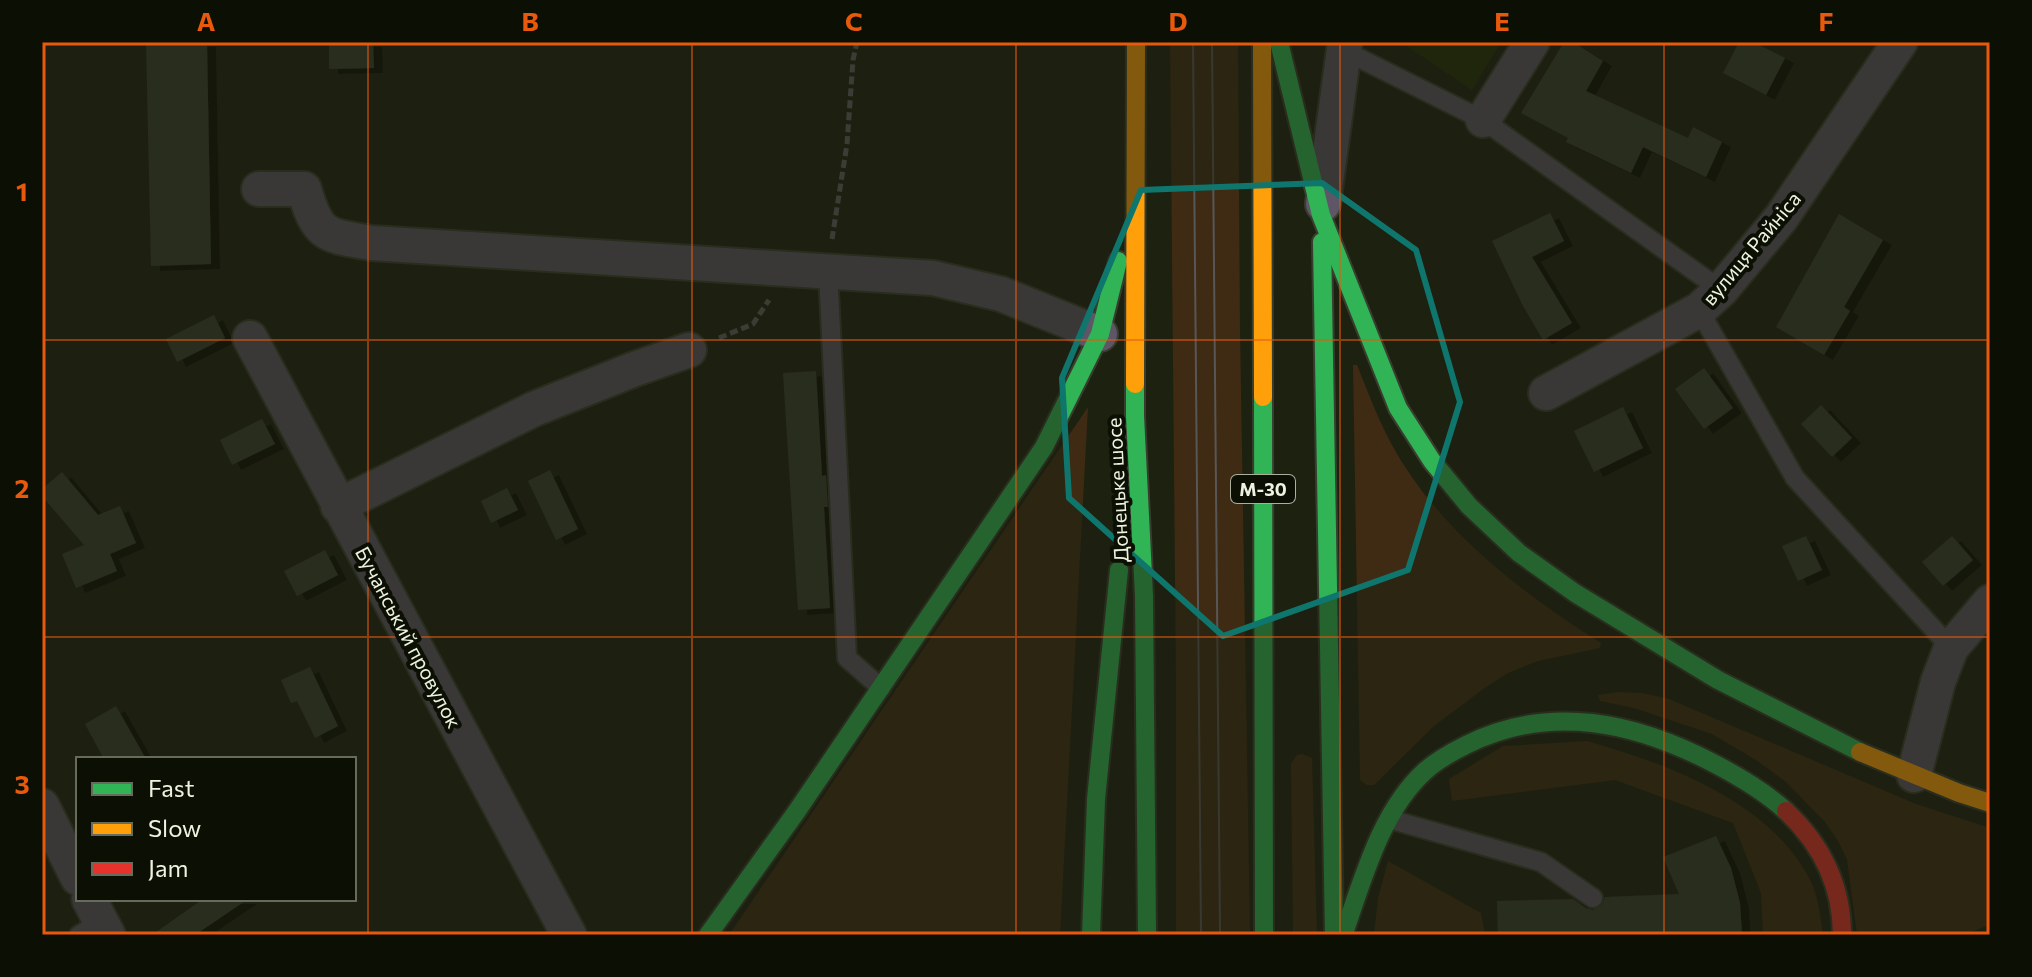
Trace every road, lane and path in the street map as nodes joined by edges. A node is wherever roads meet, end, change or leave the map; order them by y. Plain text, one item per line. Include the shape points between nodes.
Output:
1 (857, 42) edge
2 (1136, 42) edge
3 (1262, 42) edge
4 (1279, 42) edge
5 (1532, 42) edge
6 (1900, 42) edge
7 (1345, 46) edge
8 (1483, 120) junction
9 (259, 189) dead end
10 (1134, 192) junction
11 (1321, 215) junction
12 (776, 268) junction
13 (828, 271) junction
14 (1710, 300) junction
15 (1100, 334) junction
16 (250, 338) dead end
17 (1324, 339) junction
18 (689, 350) joint
19 (1546, 393) dead end
20 (1306, 415) dead end
21 (1135, 416) junction
22 (338, 506) junction
23 (1281, 521) dead end
24 (1263, 596) junction
25 (1990, 602) edge
26 (1951, 648) junction
27 (881, 688) junction
28 (1914, 775) junction
29 (1990, 803) edge
30 (42, 806) edge
31 (1389, 819) junction
32 (76, 874) edge
33 (1593, 898) dead end
34 (569, 935) edge
35 (708, 935) edge
36 (1091, 935) edge
37 (1147, 935) edge
38 (1264, 935) edge
39 (1334, 935) edge
40 (1343, 935) edge
41 (1842, 935) edge

1 - 13 path
2 - 10 highway, Донецьке шосе
3 - 24 highway, М-30
4 - 11 highway
5 - 8 street
6 - 14 street, вулиця Райніса via 1781,218
7 - 8 lane
7 - 11 street
8 - 14 lane
9 - 12 street via 304,189 312,218 330,236 371,243
10 - 15 highway
10 - 21 highway, Донецьке шосе
11 - 17 highway
11 - 28 highway via 1398,408 1469,506 1519,553 1575,593 1718,680
12 - 13 street
12 - 18 path via 770,298 753,324
13 - 15 street via 933,278 1001,294
13 - 27 lane via 847,658
14 - 19 street, вулиця Райніса
14 - 26 lane via 1795,478
15 - 27 highway via 1044,447
16 - 22 street, Бучанський провулок
17 - 20 highway
17 - 39 highway
18 - 22 street via 534,409
21 - 36 highway via 1096,799
21 - 37 highway, Донецьке шосе via 1144,596
22 - 34 street, Бучанський провулок
23 - 24 highway
24 - 38 highway, М-30
25 - 26 street
26 - 28 street
27 - 35 highway
28 - 29 highway
30 - 32 street
31 - 33 lane via 1541,862
31 - 40 highway
31 - 41 highway via 1427,769 1499,730 1560,721 1647,734 1728,771 1795,820 1828,867 1842,909

